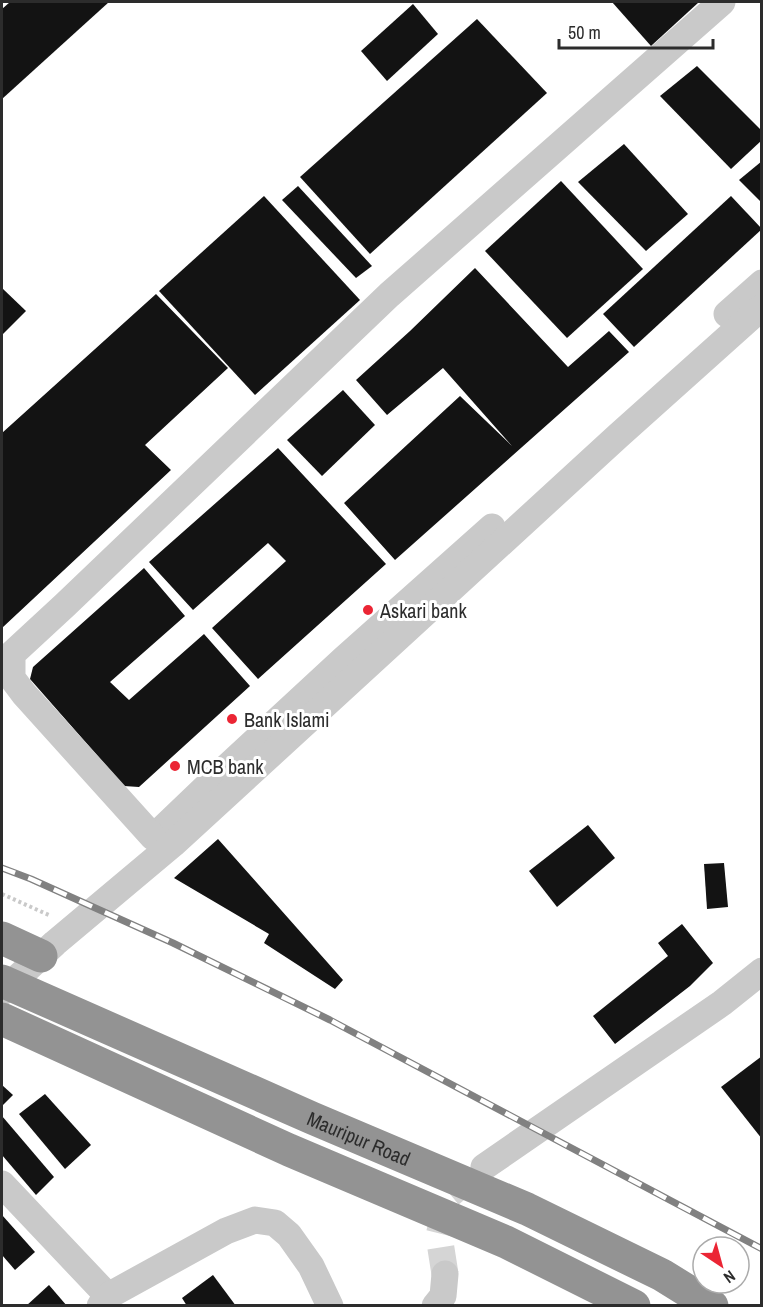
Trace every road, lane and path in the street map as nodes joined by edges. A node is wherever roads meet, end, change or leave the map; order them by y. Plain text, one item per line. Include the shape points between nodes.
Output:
1 (722, 2) edge
2 (762, 283) edge
3 (762, 307) edge
4 (153, 837) junction
5 (2, 894) edge
6 (57, 919) junction
7 (17, 952) edge
8 (762, 971) edge
9 (2, 981) edge
10 (2, 992) edge
11 (2, 1019) edge
12 (484, 1167) tunnel mouth
13 (2, 1184) edge
14 (446, 1274) tunnel mouth
15 (104, 1301) edge
16 (330, 1305) edge
17 (435, 1305) edge
18 (634, 1305) edge
19 (712, 1305) edge

1 - 4 street via 389,295 12,654 12,678 24,694
2 - 4 street via 344,659
3 - 7 street via 173,844
4 - 6 street
5 - 6 path
6 - 7 street
7 - 10 street
8 - 12 street via 712,1010
9 - 19 highway, Mauripur Road, bridge via 527,1209 662,1275
11 - 18 highway, Mauripur Road, bridge via 289,1150 506,1242
13 - 15 street
14 - 17 street via 443,1296
15 - 16 street via 226,1231 255,1221 275,1223 289,1235 311,1266

